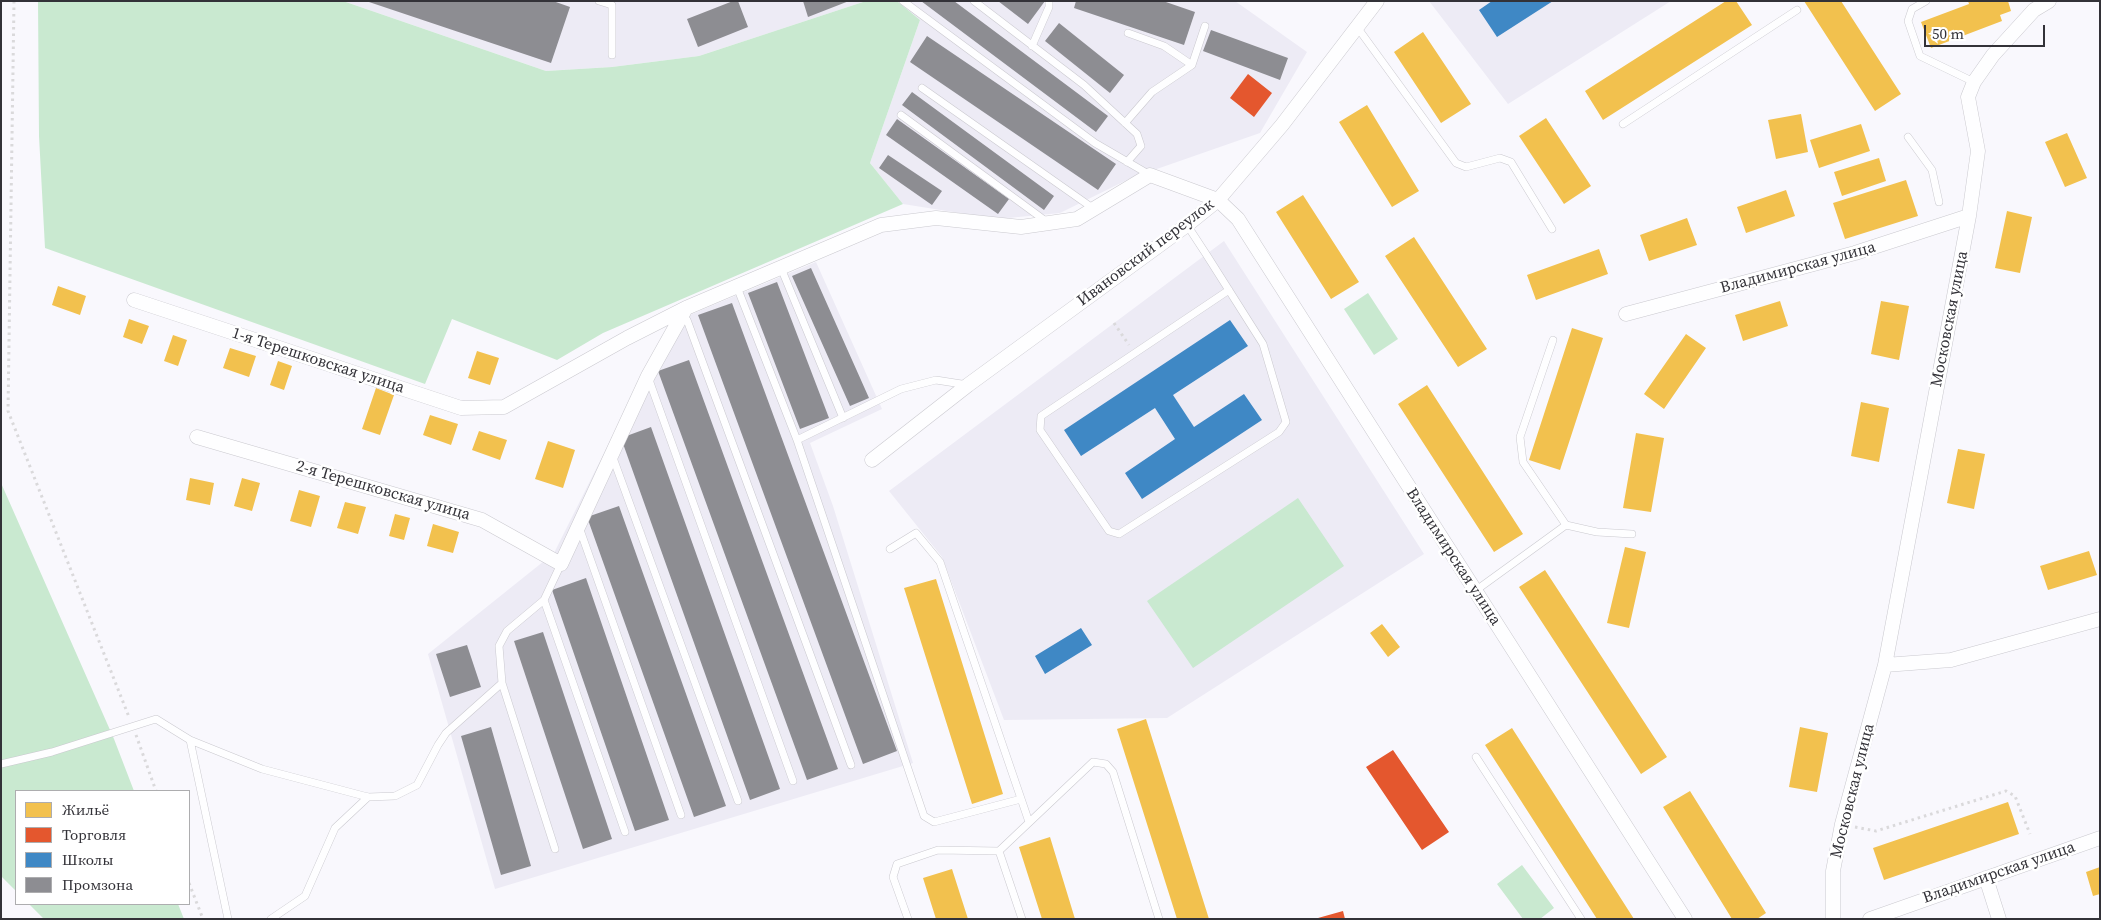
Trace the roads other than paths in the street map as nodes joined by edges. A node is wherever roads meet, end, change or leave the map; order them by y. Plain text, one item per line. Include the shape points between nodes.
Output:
1 (600, 1) edge
2 (904, 1) edge
3 (974, 1) edge
4 (1049, 1) edge
5 (1377, 1) edge
6 (1926, 1) edge
7 (2049, 1) edge
8 (1797, 10) dead end
9 (1205, 26) dead end
10 (1357, 27) junction
11 (1128, 33) dead end
12 (1032, 46) junction
13 (612, 55) dead end
14 (1192, 65) junction
15 (1974, 82) junction
16 (922, 88) dead end
17 (901, 115) dead end
18 (1125, 123) junction
19 (1623, 124) dead end
20 (1908, 137) dead end
21 (1127, 162) junction
22 (1150, 175) junction
23 (1218, 200) junction
24 (1939, 202) dead end
25 (1094, 209) junction
26 (1969, 216) junction
27 (1049, 223) junction
28 (1187, 225) junction
29 (1552, 229) dead end
30 (781, 268) junction
31 (737, 287) junction
32 (1229, 290) junction
33 (134, 300) dead end
34 (684, 312) junction
35 (1626, 314) dead end
36 (1553, 340) dead end
37 (648, 376) junction
38 (968, 385) junction
39 (843, 418) junction
40 (196, 437) dead end
41 (797, 440) junction
42 (612, 455) junction
43 (872, 460) dead end
44 (1566, 525) junction
45 (578, 527) junction
46 (1632, 534) dead end
47 (890, 548) dead end
48 (561, 564) junction
49 (1475, 592) junction
50 (544, 600) junction
51 (2100, 619) edge
52 (1885, 665) junction
53 (502, 683) junction
54 (190, 740) junction
55 (1476, 757) dead end
56 (1, 764) edge
57 (852, 765) dead end
58 (793, 781) dead end
59 (368, 797) junction
60 (1021, 799) junction
61 (738, 801) dead end
62 (681, 816) dead end
63 (1029, 822) junction
64 (625, 832) dead end
65 (2100, 838) edge
66 (555, 849) dead end
67 (999, 850) junction
68 (1986, 878) junction
69 (228, 919) edge
70 (271, 919) edge
71 (908, 919) edge
72 (1022, 919) edge
73 (1158, 919) edge
74 (1581, 919) edge
75 (1685, 919) edge
76 (1833, 919) edge
77 (1870, 919) edge
78 (1999, 919) edge

1 - 13 lane via 612,5
2 - 21 lane via 1095,143
3 - 12 lane
4 - 12 lane
5 - 10 street, Ивановский переулок
6 - 15 lane via 1912,9 1908,21 1920,56
7 - 15 street, Московская улица via 2034,10 1992,55
8 - 19 lane
9 - 14 lane
10 - 23 street, Ивановский переулок via 1282,125
10 - 29 lane via 1456,162 1466,167 1500,158 1511,162
11 - 14 lane via 1164,46
12 - 18 lane via 1084,85
14 - 18 lane via 1152,92
15 - 26 street, Московская улица via 1968,97 1978,151
16 - 25 lane
17 - 27 lane
18 - 21 lane via 1137,134 1141,146
20 - 24 lane via 1932,170
21 - 22 lane
22 - 23 street
22 - 25 street
23 - 28 street, Ивановский переулок
23 - 49 street, Владимирская улица via 1238,219
25 - 27 street via 1077,220
26 - 35 street, Владимирская улица via 1855,253
26 - 52 street, Московская улица
27 - 30 street via 1021,227 936,218 881,225
28 - 32 lane
28 - 38 street, Ивановский переулок
30 - 31 street
30 - 39 lane
31 - 34 street
31 - 41 lane
32 - 32 lane via 1263,344 1286,422 1279,432 1119,534 1109,531 1040,430 1041,416
33 - 34 street, 1-я Терешковская улица via 461,408 504,407 627,338
34 - 37 street
34 - 57 lane
36 - 44 lane via 1520,437 1523,462
37 - 42 street
37 - 58 lane
38 - 39 lane via 936,380 901,389
38 - 43 street, Ивановский переулок
39 - 41 lane
40 - 48 street, 2-я Терешковская улица via 482,520
41 - 60 lane via 924,816 934,822
42 - 45 street
42 - 61 lane
44 - 46 lane via 1597,532
44 - 49 lane
45 - 48 street
45 - 62 lane
47 - 60 lane via 916,533 940,562
48 - 50 lane
49 - 75 street, Владимирская улица
50 - 53 lane via 507,631 498,646
50 - 64 lane
51 - 52 street via 1951,660
52 - 76 street, Московская улица via 1842,824 1834,871
53 - 59 lane via 446,733 417,786 395,796
53 - 66 lane
54 - 56 lane via 156,719 52,752
54 - 59 lane via 262,769
54 - 69 lane
55 - 74 lane
59 - 70 lane via 335,828 305,896
60 - 63 lane
63 - 67 lane
63 - 73 lane via 1093,762 1106,764 1113,772
65 - 68 street, Владимирская улица
67 - 71 lane via 938,850 896,864 893,877
67 - 72 lane
68 - 77 street, Владимирская улица
68 - 78 street

